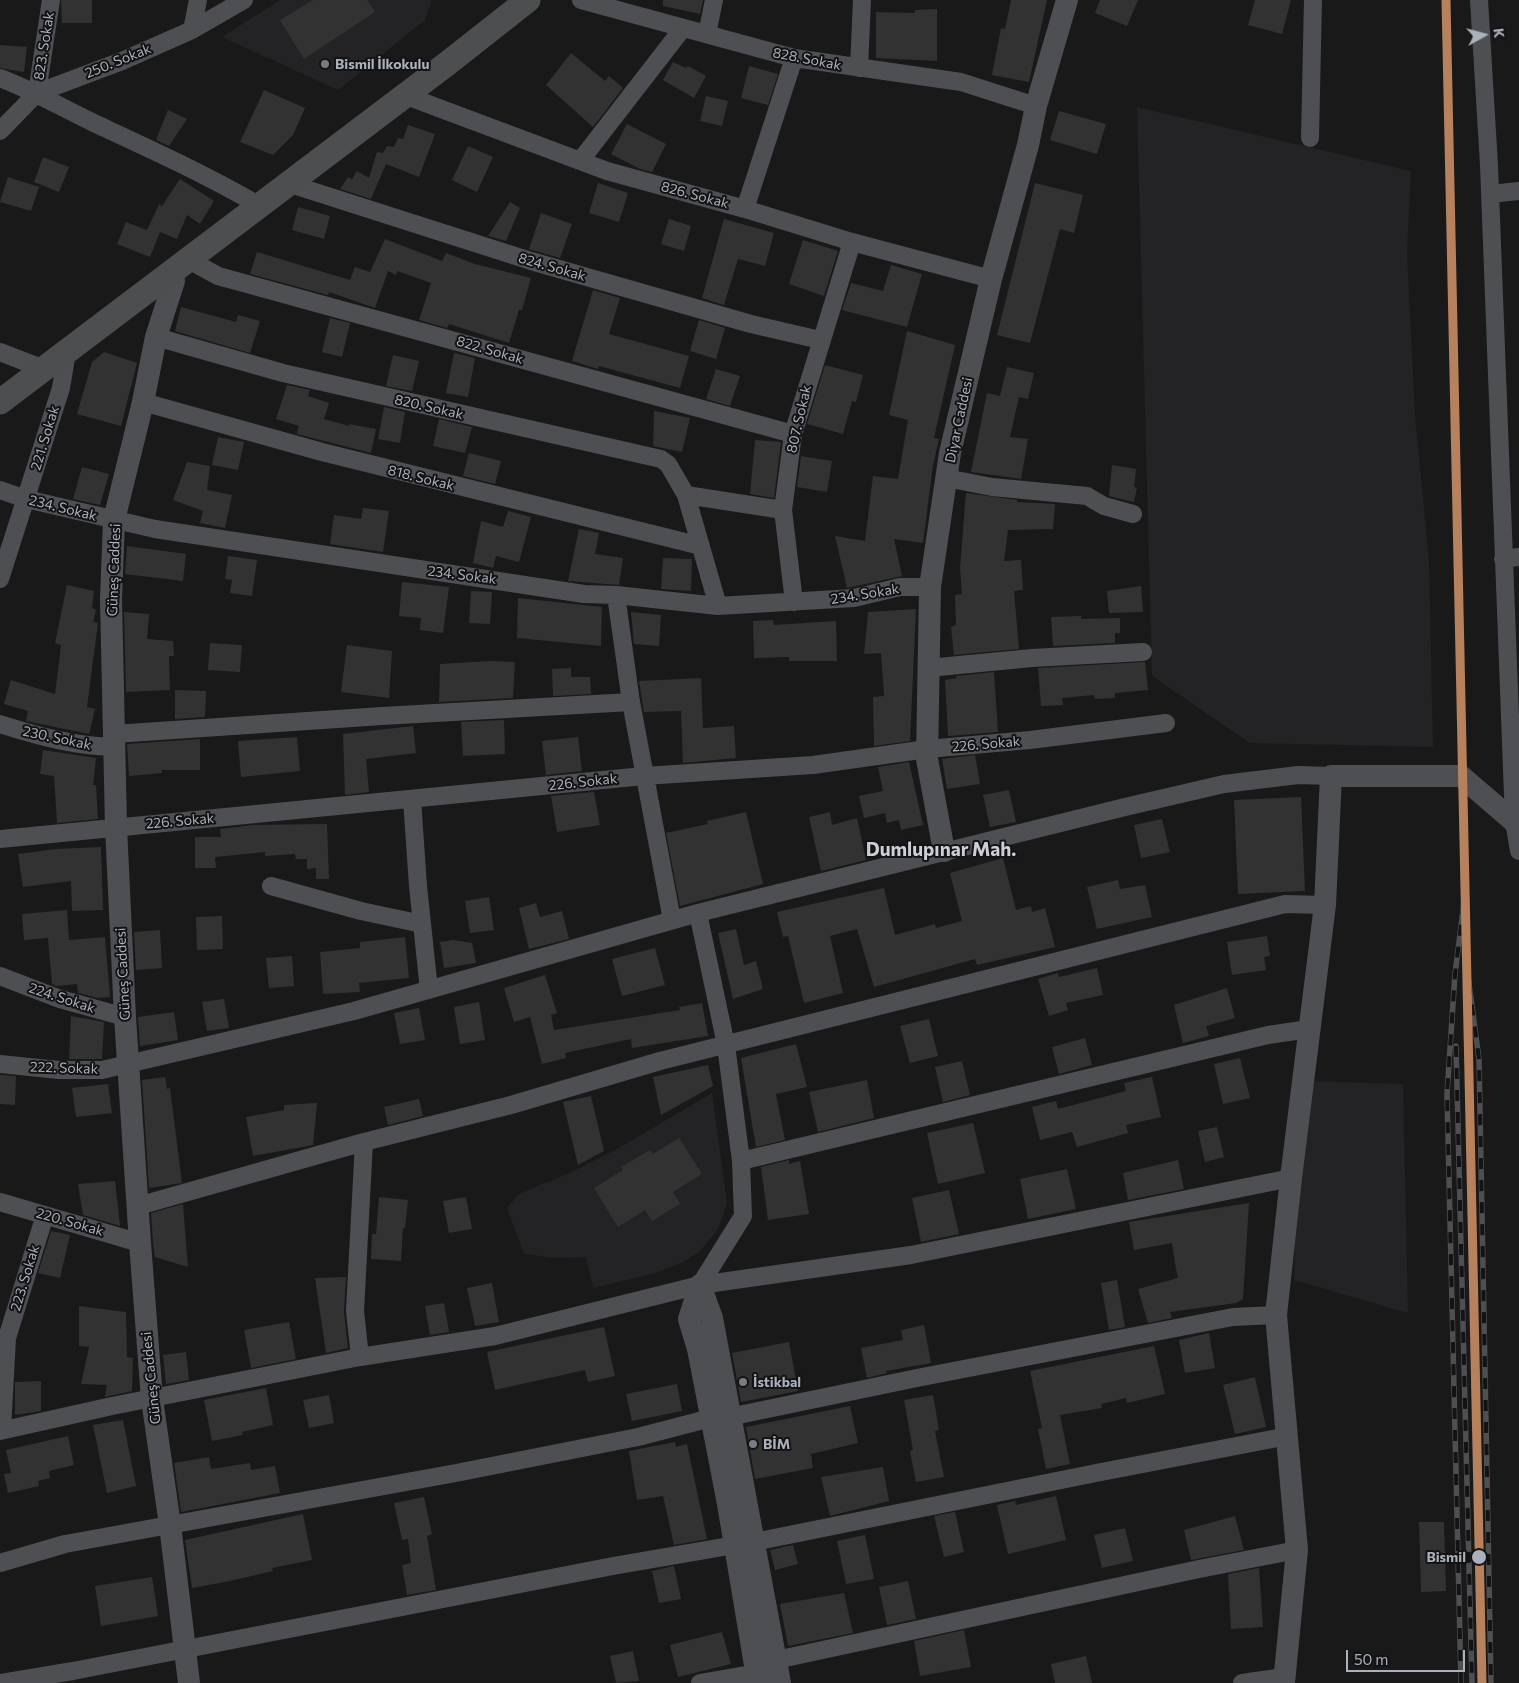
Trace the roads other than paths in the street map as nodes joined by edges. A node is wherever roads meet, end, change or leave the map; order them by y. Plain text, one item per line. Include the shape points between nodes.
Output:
1 (51, 0) edge
2 (198, 0) edge
3 (244, 0) edge
4 (528, 0) edge
5 (581, 0) edge
6 (714, 0) edge
7 (862, 0) edge
8 (1067, 0) edge
9 (1313, 0) edge
10 (1479, 0) edge
11 (683, 28) junction
12 (192, 30) junction
13 (707, 34) junction
14 (794, 58) junction
15 (859, 68) junction
16 (0, 78) edge
17 (37, 93) junction
18 (404, 96) junction
19 (1036, 106) junction
20 (0, 131) edge
21 (1310, 138) dead end
22 (580, 161) junction
23 (287, 183) junction
24 (1519, 191) edge
25 (1490, 194) junction
26 (260, 206) junction
27 (745, 209) junction
28 (852, 242) junction
29 (181, 265) junction
30 (991, 279) junction
31 (156, 337) junction
32 (820, 340) junction
33 (0, 352) edge
34 (67, 352) junction
35 (44, 369) junction
36 (0, 402) edge
37 (143, 402) junction
38 (793, 434) junction
39 (946, 478) junction
40 (0, 490) edge
41 (686, 495) junction
42 (26, 500) junction
43 (783, 510) junction
44 (1133, 514) dead end
45 (114, 520) junction
46 (701, 546) junction
47 (1511, 558) edge
48 (0, 579) edge
49 (930, 587) junction
50 (616, 595) junction
51 (794, 602) junction
52 (718, 606) junction
53 (1143, 652) dead end
54 (928, 668) junction
55 (631, 702) junction
56 (1166, 723) dead end
57 (0, 724) edge
58 (1515, 733) edge
59 (114, 741) junction
60 (927, 749) junction
61 (644, 776) junction
62 (1331, 776) junction
63 (412, 799) junction
64 (1516, 824) edge
65 (116, 827) junction
66 (0, 839) edge
67 (944, 851) junction
68 (1519, 851) edge
69 (271, 886) dead end
70 (1325, 904) junction
71 (698, 913) junction
72 (672, 920) junction
73 (422, 924) junction
74 (0, 976) edge
75 (429, 990) junction
76 (125, 1017) junction
77 (1309, 1029) junction
78 (726, 1045) junction
79 (0, 1064) edge
80 (128, 1065) junction
81 (364, 1142) junction
82 (741, 1161) junction
83 (1291, 1178) junction
84 (0, 1202) edge
85 (138, 1206) junction
86 (45, 1215) junction
87 (140, 1243) junction
88 (700, 1285) junction
89 (1276, 1314) junction
90 (4, 1337) edge
91 (360, 1357) junction
92 (152, 1399) junction
93 (720, 1418) junction
94 (1, 1431) edge
95 (1288, 1436) junction
96 (170, 1526) junction
97 (744, 1544) junction
98 (1297, 1550) junction
99 (0, 1563) edge
100 (185, 1648) junction
101 (776, 1660) junction
102 (758, 1678) edge
103 (1284, 1680) edge
104 (1, 1683) edge
105 (189, 1683) edge
106 (700, 1683) edge
107 (780, 1683) edge
108 (1242, 1683) edge

1 - 17 street, 823. Sokak
2 - 12 street
3 - 12 street, 250. Sokak
4 - 18 main road
5 - 11 street, 828. Sokak
6 - 13 street
7 - 15 street
8 - 19 street, Diyar Caddesi
9 - 21 street
10 - 25 street
11 - 13 street, 828. Sokak
11 - 22 street
12 - 17 street, 250. Sokak
13 - 14 street, 828. Sokak
14 - 15 street, 828. Sokak
14 - 27 street
15 - 19 street, 828. Sokak via 961,82
16 - 17 street
17 - 20 street, 250. Sokak
17 - 26 street via 221,183
18 - 22 street, 826. Sokak
18 - 23 main road
19 - 30 street, Diyar Caddesi
22 - 27 street, 826. Sokak
23 - 26 main road
23 - 32 street, 824. Sokak via 531,261 751,324
24 - 25 street
25 - 47 street
26 - 29 main road
27 - 28 street, 826. Sokak
28 - 30 street, 826. Sokak
28 - 32 street, 807. Sokak
29 - 31 street, Güneş Caddesi
29 - 34 main road
29 - 38 street, 822. Sokak
30 - 39 street, Diyar Caddesi
31 - 37 street, Güneş Caddesi
31 - 41 street, 820. Sokak via 320,382 660,459 668,464
32 - 38 street, 807. Sokak
33 - 35 street
34 - 35 main road
34 - 42 street, 221. Sokak via 61,388
35 - 36 main road
37 - 45 street, Güneş Caddesi
37 - 46 street, 818. Sokak via 322,452
38 - 43 street, 807. Sokak
39 - 44 street via 992,487 1087,496 1104,506
39 - 49 street, Diyar Caddesi
40 - 42 street, 234. Sokak
41 - 43 street
41 - 46 street, 820. Sokak
42 - 45 street, 234. Sokak
42 - 48 street, 221. Sokak
43 - 51 street, 807. Sokak
45 - 50 street, 234. Sokak via 419,570 584,594
45 - 59 street, Güneş Caddesi via 111,598
46 - 52 street, 820. Sokak
47 - 58 street
49 - 51 street, 234. Sokak via 900,587 854,598
49 - 54 street, Diyar Caddesi
50 - 52 street, 234. Sokak
50 - 55 street
51 - 52 street, 234. Sokak
53 - 54 street
54 - 60 street, Diyar Caddesi
55 - 59 street, 230. Sokak via 382,716
55 - 61 street
56 - 60 street, 226. Sokak
57 - 59 street, 230. Sokak via 48,739 90,747
58 - 64 street
59 - 65 street, Güneş Caddesi
60 - 61 street, 226. Sokak via 813,765
60 - 67 street, Diyar Caddesi
61 - 63 street, 226. Sokak
61 - 72 street
62 - 64 street via 1461,776
62 - 67 street, 222. Sokak via 1298,775 1224,784
62 - 70 street
63 - 65 street, 226. Sokak
63 - 73 street
64 - 68 street
65 - 66 street, 226. Sokak
65 - 76 street, Güneş Caddesi
67 - 71 street, 222. Sokak
69 - 73 street
70 - 77 street
70 - 78 street via 1285,904
71 - 72 street, 222. Sokak
71 - 78 street
72 - 75 street, 222. Sokak
73 - 75 street
74 - 76 street, 224. Sokak via 60,999
75 - 80 street, 222. Sokak
76 - 80 street, Güneş Caddesi
77 - 82 street via 1258,1038
77 - 83 street
78 - 81 street
78 - 82 street
79 - 80 street, 222. Sokak via 59,1070 102,1070
80 - 85 street, Güneş Caddesi
81 - 85 street
81 - 91 street via 355,1311
82 - 88 street via 743,1216
83 - 88 street via 911,1255
83 - 89 street
84 - 86 street, 220. Sokak
85 - 87 street, Güneş Caddesi
86 - 87 street, 220. Sokak
86 - 90 street, 223. Sokak
87 - 92 street, Güneş Caddesi
88 - 91 street via 495,1336
88 - 93 street via 712,1318
89 - 93 street via 1233,1317
89 - 95 street
90 - 94 street, 223. Sokak
91 - 92 street
92 - 94 street
92 - 96 street, Güneş Caddesi
93 - 96 street via 638,1437
93 - 97 street
95 - 97 street
95 - 98 street
96 - 99 street via 65,1544
96 - 100 street, Güneş Caddesi
97 - 100 street
97 - 101 street
97 - 102 street
98 - 101 street
98 - 103 street
100 - 104 street
100 - 105 street, Güneş Caddesi
101 - 107 street
102 - 106 street
103 - 108 street

